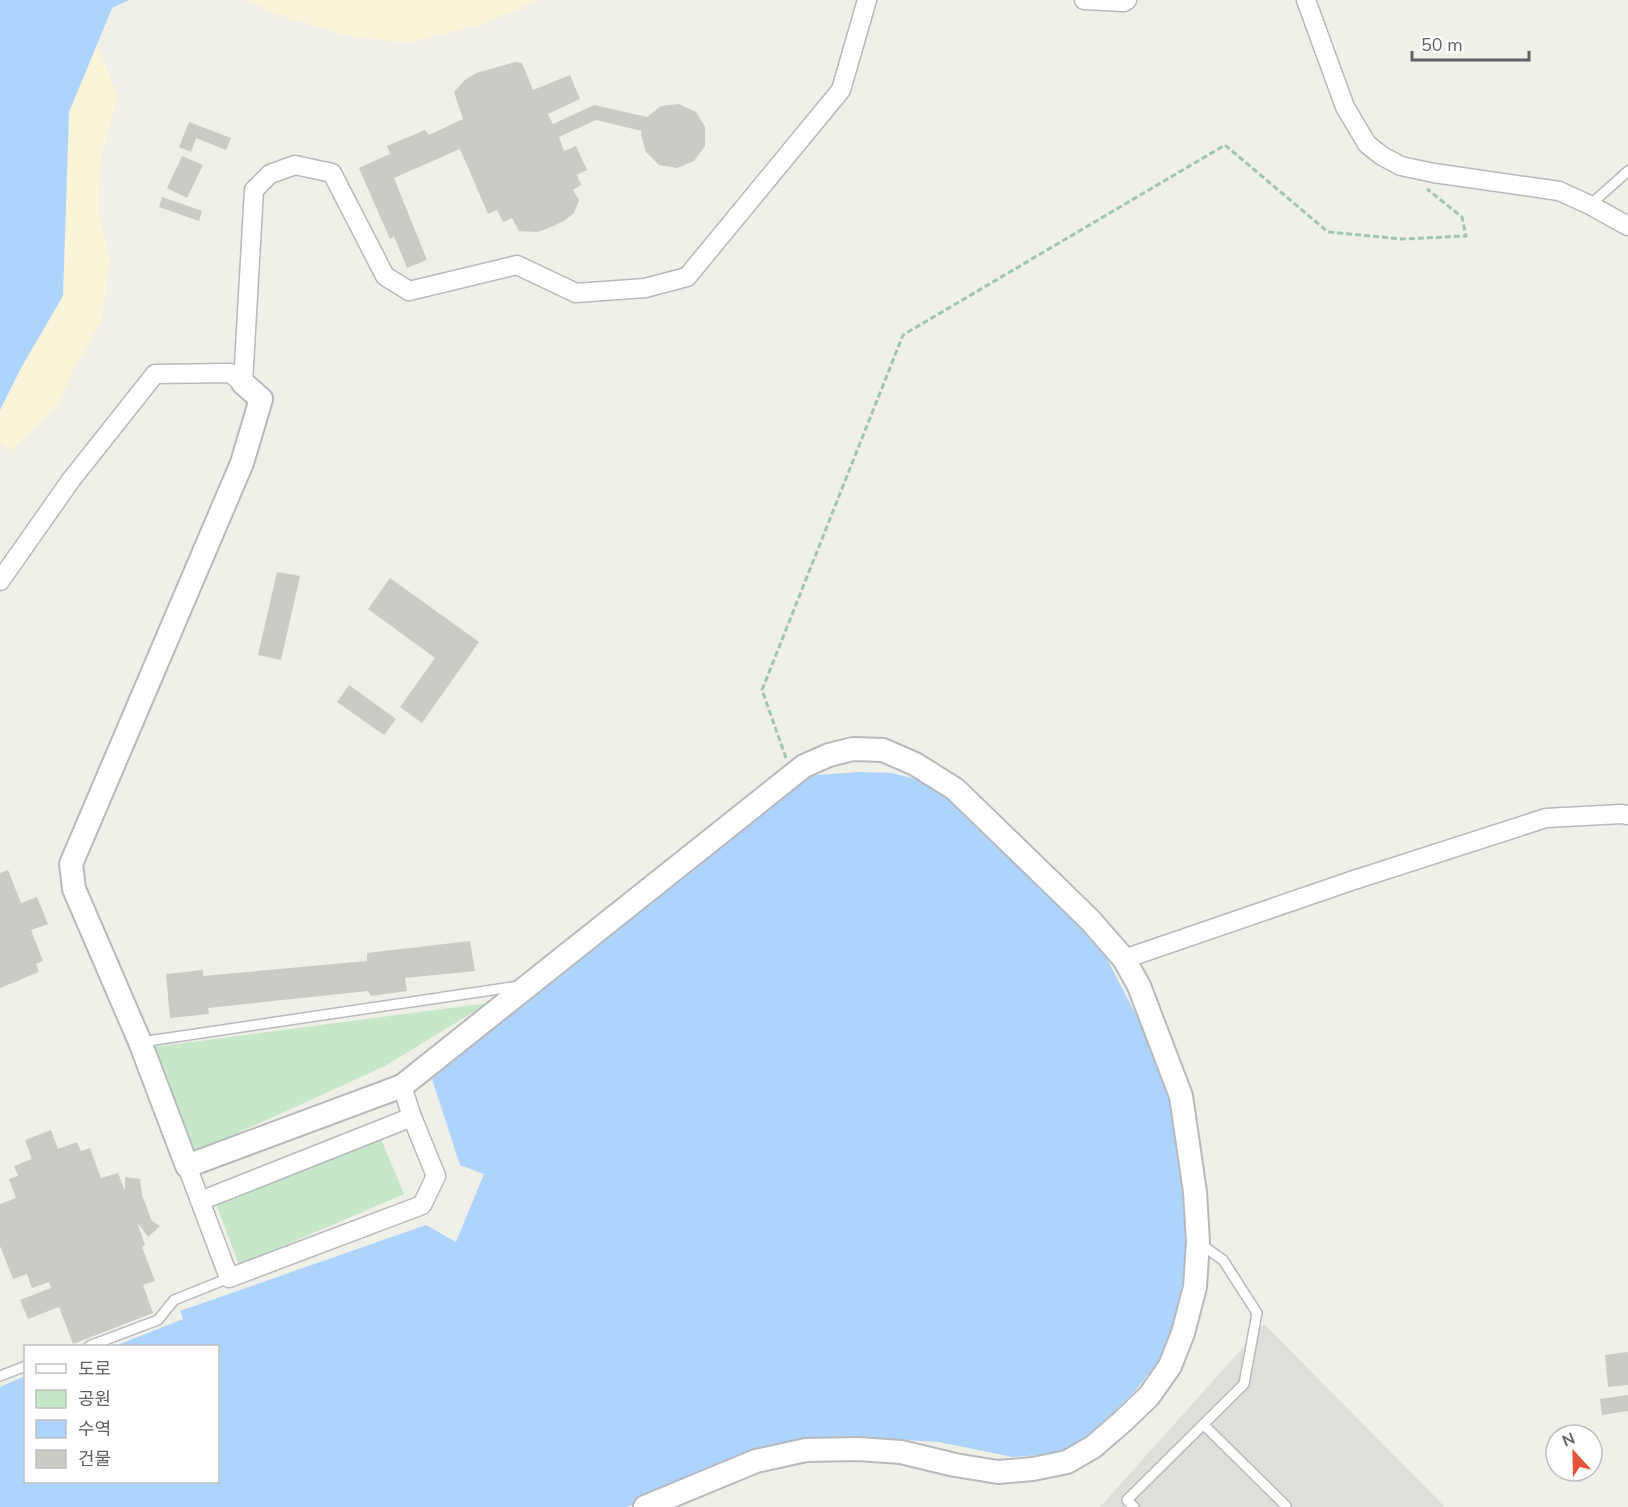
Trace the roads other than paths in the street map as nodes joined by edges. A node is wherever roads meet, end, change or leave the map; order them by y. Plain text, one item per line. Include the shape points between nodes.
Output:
1 (867, 0) edge
2 (1084, 0) edge
3 (1127, 0) edge
4 (1305, 0) edge
5 (1628, 171) edge
6 (1590, 205) junction
7 (1628, 226) edge
8 (243, 383) junction
9 (0, 581) edge
10 (1628, 815) edge
11 (1124, 959) junction
12 (531, 984) junction
13 (140, 1042) junction
14 (402, 1086) junction
15 (412, 1117) junction
16 (187, 1166) junction
17 (200, 1201) junction
18 (1198, 1242) junction
19 (229, 1278) junction
20 (95, 1345) edge
21 (24, 1367) edge
22 (0, 1376) edge
23 (1204, 1425) junction
24 (1286, 1506) edge
25 (645, 1507) edge
26 (1134, 1507) edge

1 - 8 street via 841,90 687,277 645,288 576,293 517,265 409,291 385,276 332,173 296,165 270,174 254,190
2 - 3 street
4 - 6 street via 1345,107 1367,144 1382,156 1401,166 1434,173 1559,190
5 - 6 lane
6 - 7 street
8 - 9 street via 230,373 155,374 71,480
8 - 13 street via 261,399 242,463 71,864 74,889
10 - 11 street via 1546,818
11 - 12 street via 1090,920 955,789 883,750 853,749 804,766
11 - 18 street via 1139,986 1182,1096
12 - 13 lane
12 - 14 street
13 - 16 street
14 - 15 street
14 - 16 street
15 - 17 street
15 - 19 street via 436,1176 422,1205
16 - 17 street
17 - 19 street
18 - 23 lane via 1223,1260 1257,1313 1244,1384
18 - 25 street via 1195,1287 1170,1366 1149,1396 1123,1421 1093,1447 1067,1462 998,1472 901,1452 806,1450 756,1461
19 - 20 lane via 174,1300 158,1320
21 - 22 lane
23 - 24 lane
23 - 26 lane via 1127,1500

